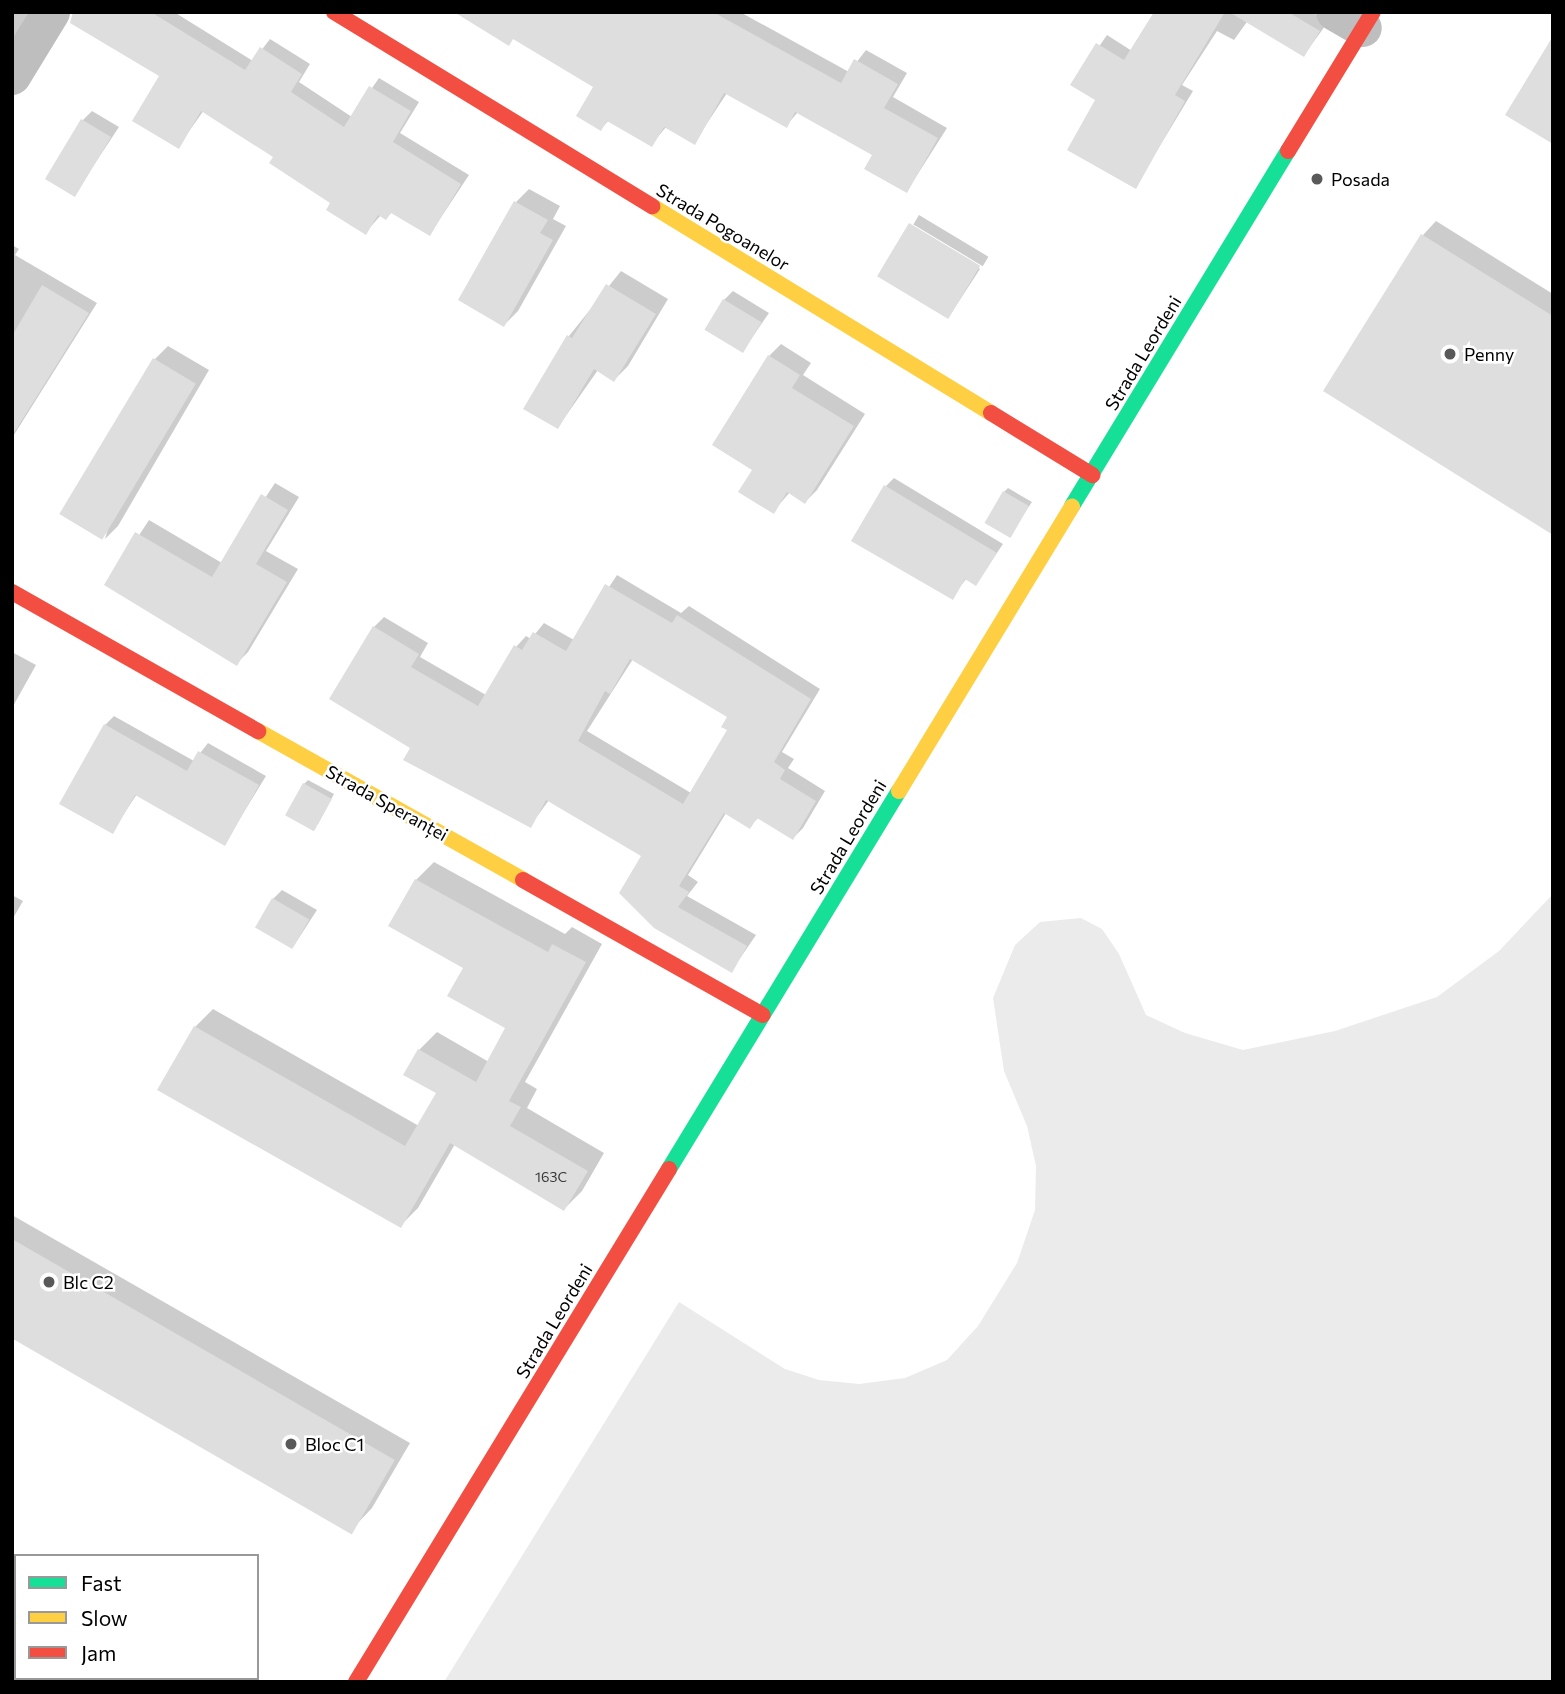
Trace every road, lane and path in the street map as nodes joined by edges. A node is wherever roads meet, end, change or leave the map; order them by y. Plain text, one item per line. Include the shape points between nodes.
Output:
1 (51, 12) edge
2 (334, 12) edge
3 (1357, 18) edge
4 (12, 76) edge
5 (1092, 475) junction
6 (12, 592) edge
7 (762, 1015) junction
8 (356, 1682) edge

1 - 4 street
2 - 5 main road, Strada Pogoanelor
3 - 5 main road, Strada Leordeni
5 - 7 main road, Strada Leordeni
6 - 7 main road, Strada Speranței
7 - 8 main road, Strada Leordeni

